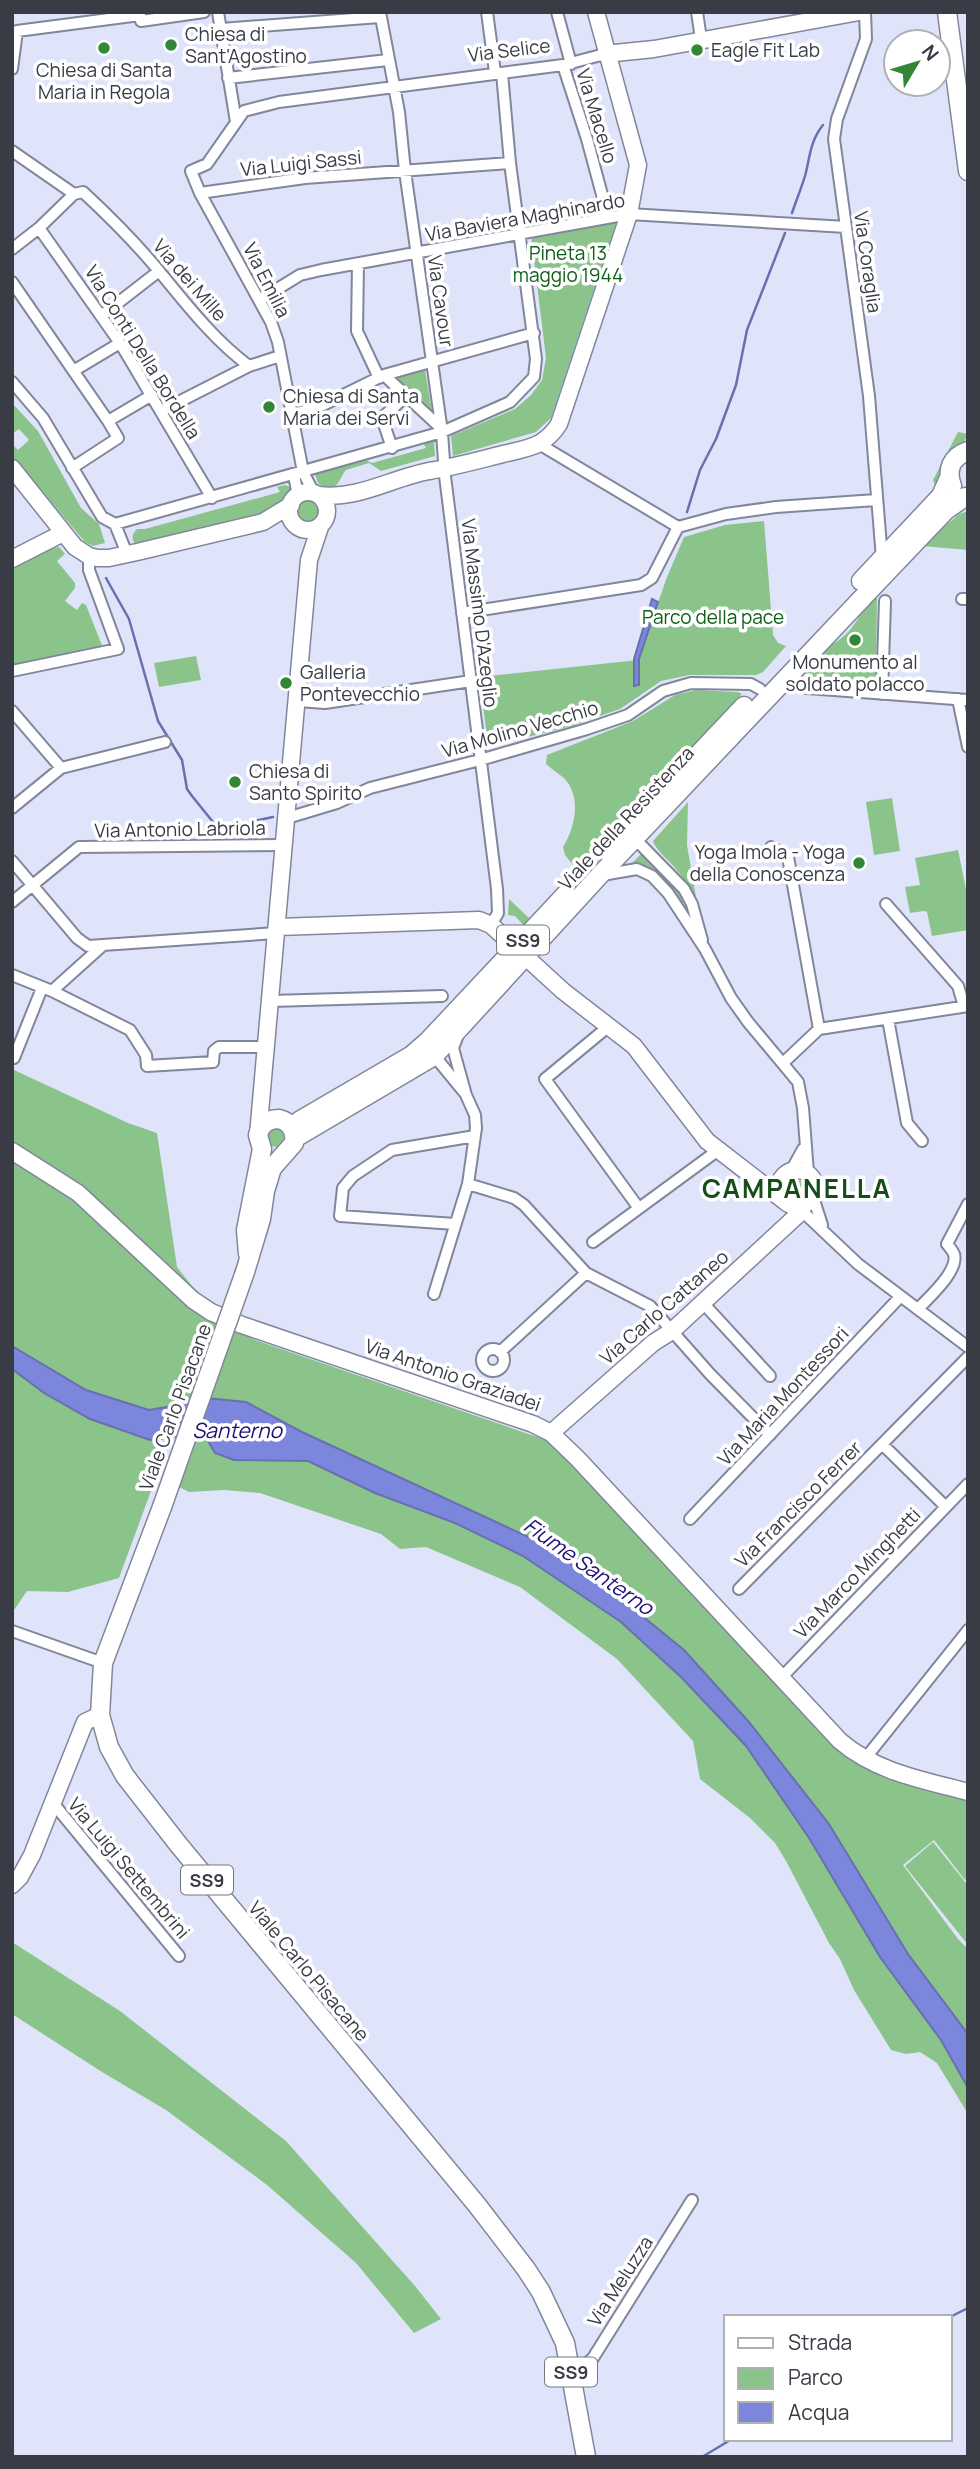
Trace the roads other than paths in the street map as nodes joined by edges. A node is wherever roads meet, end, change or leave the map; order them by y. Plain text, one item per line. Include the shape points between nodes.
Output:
1 (204, 12) edge
2 (218, 12) edge
3 (487, 12) edge
4 (557, 12) edge
5 (596, 12) edge
6 (697, 12) edge
7 (862, 12) edge
8 (947, 12) edge
9 (958, 12) edge
10 (380, 15) edge
11 (829, 15) edge
12 (303, 17) edge
13 (221, 29) junction
14 (701, 39) junction
15 (606, 54) junction
16 (388, 60) junction
17 (567, 64) junction
18 (12, 69) edge
19 (499, 73) junction
20 (229, 78) junction
21 (968, 83) edge
22 (394, 86) junction
23 (236, 122) junction
24 (12, 152) edge
25 (510, 163) junction
26 (191, 171) joint
27 (405, 171) junction
28 (968, 171) edge
29 (78, 193) junction
30 (200, 193) junction
31 (629, 214) junction
32 (608, 217) junction
33 (846, 227) junction
34 (39, 228) junction
35 (518, 232) junction
36 (12, 249) edge
37 (416, 254) junction
38 (358, 264) junction
39 (159, 271) junction
40 (12, 282) edge
41 (261, 299) junction
42 (102, 316) junction
43 (534, 333) junction
44 (120, 343) junction
45 (281, 356) junction
46 (432, 361) junction
47 (249, 366) junction
48 (75, 370) junction
49 (381, 376) junction
50 (12, 382) edge
51 (152, 395) junction
52 (407, 395) junction
53 (161, 411) junction
54 (292, 415) junction
55 (108, 421) junction
56 (441, 430) junction
57 (538, 444) junction
58 (392, 448) junction
59 (965, 450) edge
60 (12, 468) edge
61 (72, 468) junction
62 (444, 470) junction
63 (298, 474) junction
64 (949, 478) junction
65 (361, 492) junction
66 (305, 497) junction
67 (966, 497) edge
68 (212, 498) junction
69 (876, 500) junction
70 (323, 521) junction
71 (878, 521) junction
72 (263, 522) junction
73 (116, 524) junction
74 (299, 527) junction
75 (678, 527) junction
76 (908, 531) junction
77 (63, 533) junction
78 (127, 554) junction
79 (89, 556) junction
80 (12, 559) edge
81 (309, 559) junction
82 (882, 559) junction
83 (885, 601) dead end
84 (462, 613) junction
85 (12, 671) edge
86 (789, 675) junction
87 (471, 681) junction
88 (760, 689) junction
89 (882, 694) junction
90 (963, 700) edge
91 (298, 701) junction
92 (12, 711) edge
93 (164, 742) dead end
94 (968, 747) edge
95 (481, 760) junction
96 (61, 768) junction
97 (12, 808) edge
98 (286, 818) junction
99 (630, 842) junction
100 (284, 845) junction
101 (771, 847) dead end
102 (12, 861) edge
103 (599, 876) junction
104 (33, 885) junction
105 (12, 902) edge
106 (886, 904) dead end
107 (491, 925) junction
108 (278, 930) junction
109 (102, 946) junction
110 (705, 949) junction
111 (521, 951) junction
112 (12, 975) edge
113 (47, 989) junction
114 (442, 996) dead end
115 (271, 1001) junction
116 (966, 1006) edge
117 (888, 1019) junction
118 (464, 1023) junction
119 (609, 1026) junction
120 (819, 1030) junction
121 (267, 1046) junction
122 (434, 1049) junction
123 (14, 1058) dead end
124 (783, 1063) junction
125 (460, 1071) junction
126 (263, 1085) junction
127 (466, 1094) junction
128 (288, 1134) junction
129 (475, 1136) junction
130 (922, 1141) dead end
131 (260, 1142) junction
132 (804, 1146) junction
133 (12, 1151) edge
134 (717, 1151) junction
135 (787, 1173) junction
136 (808, 1173) junction
137 (751, 1176) junction
138 (468, 1184) junction
139 (254, 1192) junction
140 (813, 1197) junction
141 (968, 1204) edge
142 (638, 1207) junction
143 (795, 1207) junction
144 (261, 1219) junction
145 (456, 1224) junction
146 (826, 1234) junction
147 (593, 1242) dead end
148 (247, 1263) junction
149 (586, 1273) junction
150 (434, 1294) dead end
151 (900, 1297) junction
152 (703, 1303) junction
153 (918, 1309) junction
154 (673, 1331) junction
155 (968, 1347) edge
156 (500, 1352) dead end
157 (968, 1357) edge
158 (770, 1376) dead end
159 (551, 1433) junction
160 (770, 1435) junction
161 (882, 1444) junction
162 (965, 1492) edge
163 (946, 1506) junction
164 (690, 1519) dead end
165 (739, 1589) dead end
166 (968, 1629) edge
167 (12, 1631) edge
168 (103, 1663) junction
169 (780, 1679) junction
170 (100, 1714) junction
171 (864, 1760) junction
172 (968, 1792) edge
173 (52, 1803) junction
174 (12, 1885) edge
175 (178, 1955) dead end
176 (692, 2200) dead end
177 (572, 2377) junction
178 (586, 2457) edge

1 - 18 street via 17,31
2 - 13 street
3 - 19 street
4 - 17 street, Via Macello
5 - 15 street
6 - 14 street
7 - 11 street, Via Selice
7 - 33 street, Via Coraglia via 866,39 834,139
8 - 28 main road
9 - 21 main road
10 - 12 street
10 - 16 street, Via Cavour
11 - 14 street, Via Selice
12 - 13 street
13 - 20 street
14 - 15 street, Via Selice
15 - 17 street, Via Selice
15 - 31 street via 638,165
16 - 20 street
16 - 22 street, Via Cavour
17 - 19 street, Via Selice
17 - 32 street, Via Macello
19 - 22 street, Via Selice
19 - 25 street
20 - 23 street
22 - 23 street, Via Selice via 279,102 244,111
22 - 27 street, Via Cavour
23 - 26 street, Via Selice via 207,164
24 - 29 street, Via dei Mille
25 - 27 street, Via Luigi Sassi
25 - 35 street
26 - 30 street, Via Emilia
27 - 30 street, Via Luigi Sassi via 305,178
27 - 37 street, Via Cavour
29 - 34 street
29 - 39 street, Via dei Mille via 119,225
30 - 41 street, Via Emilia
31 - 32 street, Via Baviera Maghinardo
31 - 33 street, Via Baviera Maghinardo
31 - 57 street via 559,424
32 - 35 street, Via Baviera Maghinardo
33 - 69 street, Via Coraglia via 869,396
34 - 36 street
34 - 42 street, Via Conti Della Bordella
35 - 37 street, Via Baviera Maghinardo
35 - 43 street
37 - 38 street, Via Baviera Maghinardo
37 - 46 street, Via Cavour
38 - 41 street, Via Baviera Maghinardo via 299,275
38 - 49 street via 357,331
39 - 42 street
39 - 47 street, Via dei Mille via 206,326
40 - 48 street
41 - 45 street, Via Emilia
42 - 44 street, Via Conti Della Bordella
43 - 46 street
43 - 56 street via 534,377 523,390 510,402
44 - 48 street
44 - 51 street, Via Conti Della Bordella
45 - 47 street
45 - 54 street, Via Emilia
46 - 49 street
46 - 56 street, Via Cavour
47 - 53 street
48 - 55 street
49 - 52 street
49 - 54 street
50 - 61 street via 43,418
51 - 53 street, Via Conti Della Bordella
51 - 55 street
52 - 56 street
52 - 58 street via 382,418
53 - 68 street, Via Conti Della Bordella
54 - 63 street, Via Emilia
55 - 61 street via 118,438
56 - 58 street
56 - 62 street, Via Cavour
57 - 62 street
57 - 75 street
58 - 63 street
59 - 64 main road, Viale della Resistenza via 951,464
60 - 77 street
61 - 73 street via 102,517
62 - 65 street
62 - 84 street, Via Massimo D'Azeglio
63 - 66 street, Via Emilia
63 - 68 street
64 - 67 main road, Viale della Resistenza via 954,490
64 - 76 main road, Viale della Resistenza / SS9 via 941,496
65 - 66 street
65 - 70 street
66 - 70 street via 326,503
66 - 72 street
66 - 74 street via 290,516
67 - 86 main road, Viale della Resistenza / SS9 via 946,510
68 - 73 street
69 - 71 street, Via Coraglia
69 - 75 street via 776,507
70 - 74 street via 314,529
70 - 81 street, Viale Carlo Pisacane
71 - 76 street via 891,531
71 - 82 street, Via Coraglia
72 - 74 street
72 - 78 street
73 - 78 street
74 - 81 street, Viale Carlo Pisacane
75 - 84 street via 652,578 641,585
76 - 82 main road, Viale della Resistenza / SS9
77 - 79 street
77 - 80 street
78 - 79 street
79 - 85 street via 89,570 118,649
81 - 91 street, Viale Carlo Pisacane
82 - 88 main road, Viale della Resistenza / SS9
83 - 89 street
84 - 87 street, Via Massimo D'Azeglio
86 - 89 street via 807,688
86 - 99 main road, Viale della Resistenza / SS9
87 - 91 street via 325,703
87 - 95 street, Via Massimo D'Azeglio
88 - 95 street, Via Molino Vecchio via 751,684 691,683 663,691 628,715
88 - 99 main road, Viale della Resistenza / SS9
89 - 90 street
90 - 94 street
91 - 98 street, Viale Carlo Pisacane
92 - 96 street
93 - 96 street
95 - 98 street, Via Molino Vecchio via 370,788
95 - 107 street, Via Massimo D'Azeglio via 497,888 498,913
96 - 97 street
98 - 100 street, Viale Carlo Pisacane
99 - 103 main road, Viale della Resistenza / SS9
99 - 110 street via 684,889
99 - 111 main road, Viale della Resistenza / SS9
100 - 104 street, Via Antonio Labriola via 79,847
100 - 108 street, Viale Carlo Pisacane
101 - 120 street via 788,858
102 - 104 street
103 - 110 street via 637,869 652,876
103 - 111 main road, Viale della Resistenza / SS9
104 - 105 street, Via Antonio Labriola
104 - 109 street via 77,938 88,946
106 - 116 street via 958,986
107 - 108 street via 480,920
107 - 111 street
108 - 109 street
108 - 115 street, Viale Carlo Pisacane
109 - 113 street
110 - 124 street via 737,1006
111 - 118 main road, Viale della Resistenza / SS9
111 - 119 street via 562,991
111 - 122 main road, Viale della Resistenza / SS9
112 - 113 street
113 - 121 street via 130,1030 146,1055 147,1066 213,1062 219,1046
113 - 123 street
114 - 115 street
115 - 121 street, Viale Carlo Pisacane
116 - 117 street
117 - 120 street
117 - 130 street via 907,1123
118 - 122 main road, Viale della Resistenza / SS9
118 - 125 street via 453,1048
119 - 134 street via 634,1046
119 - 142 street via 545,1079
120 - 124 street
121 - 126 street, Viale Carlo Pisacane
122 - 125 street
122 - 127 street
122 - 128 main road, Viale della Resistenza / SS9
124 - 132 street via 801,1091
125 - 127 street
126 - 128 street
126 - 131 street, Viale Carlo Pisacane
127 - 129 street via 475,1115
128 - 131 main road via 268,1121
128 - 131 main road via 277,1156 266,1153
128 - 144 main road, Viale Carlo Pisacane / SS9 via 272,1168
129 - 138 street
129 - 145 street via 392,1150 343,1188 340,1216
131 - 139 main road, Viale Carlo Pisacane / SS9
132 - 135 street
132 - 136 street
133 - 159 street, Via Antonio Graziadei via 78,1193 176,1286 211,1312
134 - 137 street
134 - 142 street
135 - 136 street
135 - 137 street via 773,1181
135 - 143 street via 780,1181 780,1193
136 - 140 street via 815,1187
137 - 143 street
138 - 145 street
138 - 149 street via 524,1205
139 - 144 main road via 253,1213
139 - 148 main road, Viale Carlo Pisacane / SS9 via 246,1230
140 - 143 street
140 - 146 street
141 - 153 street via 947,1244 954,1253 950,1274
142 - 147 street
143 - 146 street
143 - 152 street, Via Carlo Cattaneo
144 - 148 main road, Viale Carlo Pisacane / SS9
145 - 150 street
146 - 151 street
148 - 168 main road, Viale Carlo Pisacane / SS9, bridge
149 - 154 street via 644,1302
149 - 156 street
151 - 153 street
151 - 160 street, Via Maria Montessori
152 - 154 street, Via Carlo Cattaneo
152 - 158 street
153 - 155 street
154 - 159 street, Via Carlo Cattaneo via 653,1343
154 - 160 street
157 - 161 street, Via Francisco Ferrer
159 - 169 street, Via Antonio Graziadei
160 - 164 street, Via Maria Montessori
161 - 163 street, Via Francisco Ferrer
161 - 165 street, Via Francisco Ferrer
162 - 163 street, Via Marco Minghetti
163 - 169 street, Via Marco Minghetti
166 - 171 street
167 - 168 street
168 - 170 main road, Viale Carlo Pisacane / SS9
169 - 171 street, Via Antonio Graziadei
170 - 173 street via 85,1722
170 - 177 main road, Viale Carlo Pisacane / SS9 via 109,1747 132,1786 526,2269 565,2343
171 - 172 street, Via Antonio Graziadei
173 - 174 street via 32,1855
173 - 175 street, Via Luigi Settembrini
176 - 177 street, Via Meluzza via 593,2358
177 - 178 main road, Viale Carlo Pisacane / SS9

